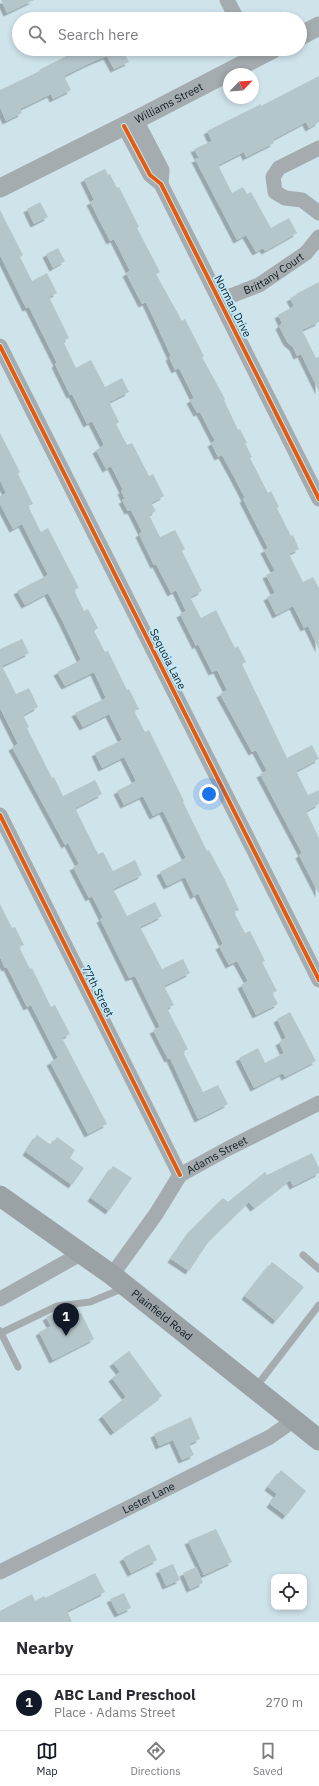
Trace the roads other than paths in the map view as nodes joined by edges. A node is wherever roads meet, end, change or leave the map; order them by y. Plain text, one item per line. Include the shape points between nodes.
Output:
1 (227, 0) edge
2 (233, 12) edge
3 (319, 26) edge
4 (307, 32) edge
5 (249, 56) edge
6 (130, 123) junction
7 (319, 148) edge
8 (0, 188) edge
9 (319, 213) edge
10 (319, 237) edge
11 (220, 300) junction
12 (0, 346) edge
13 (319, 499) edge
14 (0, 815) edge
15 (319, 980) edge
16 (319, 1103) edge
17 (180, 1176) junction
18 (0, 1196) edge
19 (82, 1253) junction
20 (303, 1254) dead end
21 (319, 1269) edge
22 (120, 1281) junction
23 (0, 1299) edge
24 (319, 1305) edge
25 (0, 1332) edge
26 (18, 1367) dead end
27 (254, 1389) junction
28 (294, 1420) junction
29 (319, 1440) edge
30 (0, 1572) edge

1 - 2 street
3 - 4 street
5 - 6 street, Williams Street
6 - 8 street, Williams Street
6 - 11 street, Norman Drive via 162,170 161,184
7 - 9 street via 279,168 273,177 275,192 285,198 302,200
10 - 11 street, Brittany Court via 306,253 259,285
11 - 13 street, Norman Drive
12 - 15 street, Sequoia Lane
14 - 17 street, 77th Street
16 - 17 street, Adams Street via 229,1148
17 - 22 street, Adams Street
18 - 19 main road, Plainfield Road
19 - 22 main road, Plainfield Road
19 - 23 street
20 - 21 lane
22 - 25 lane via 90,1302 57,1306
22 - 27 main road, Plainfield Road
24 - 27 lane
25 - 26 lane
27 - 28 main road, Plainfield Road
28 - 29 main road, Plainfield Road
28 - 30 street, Lester Lane via 270,1438

